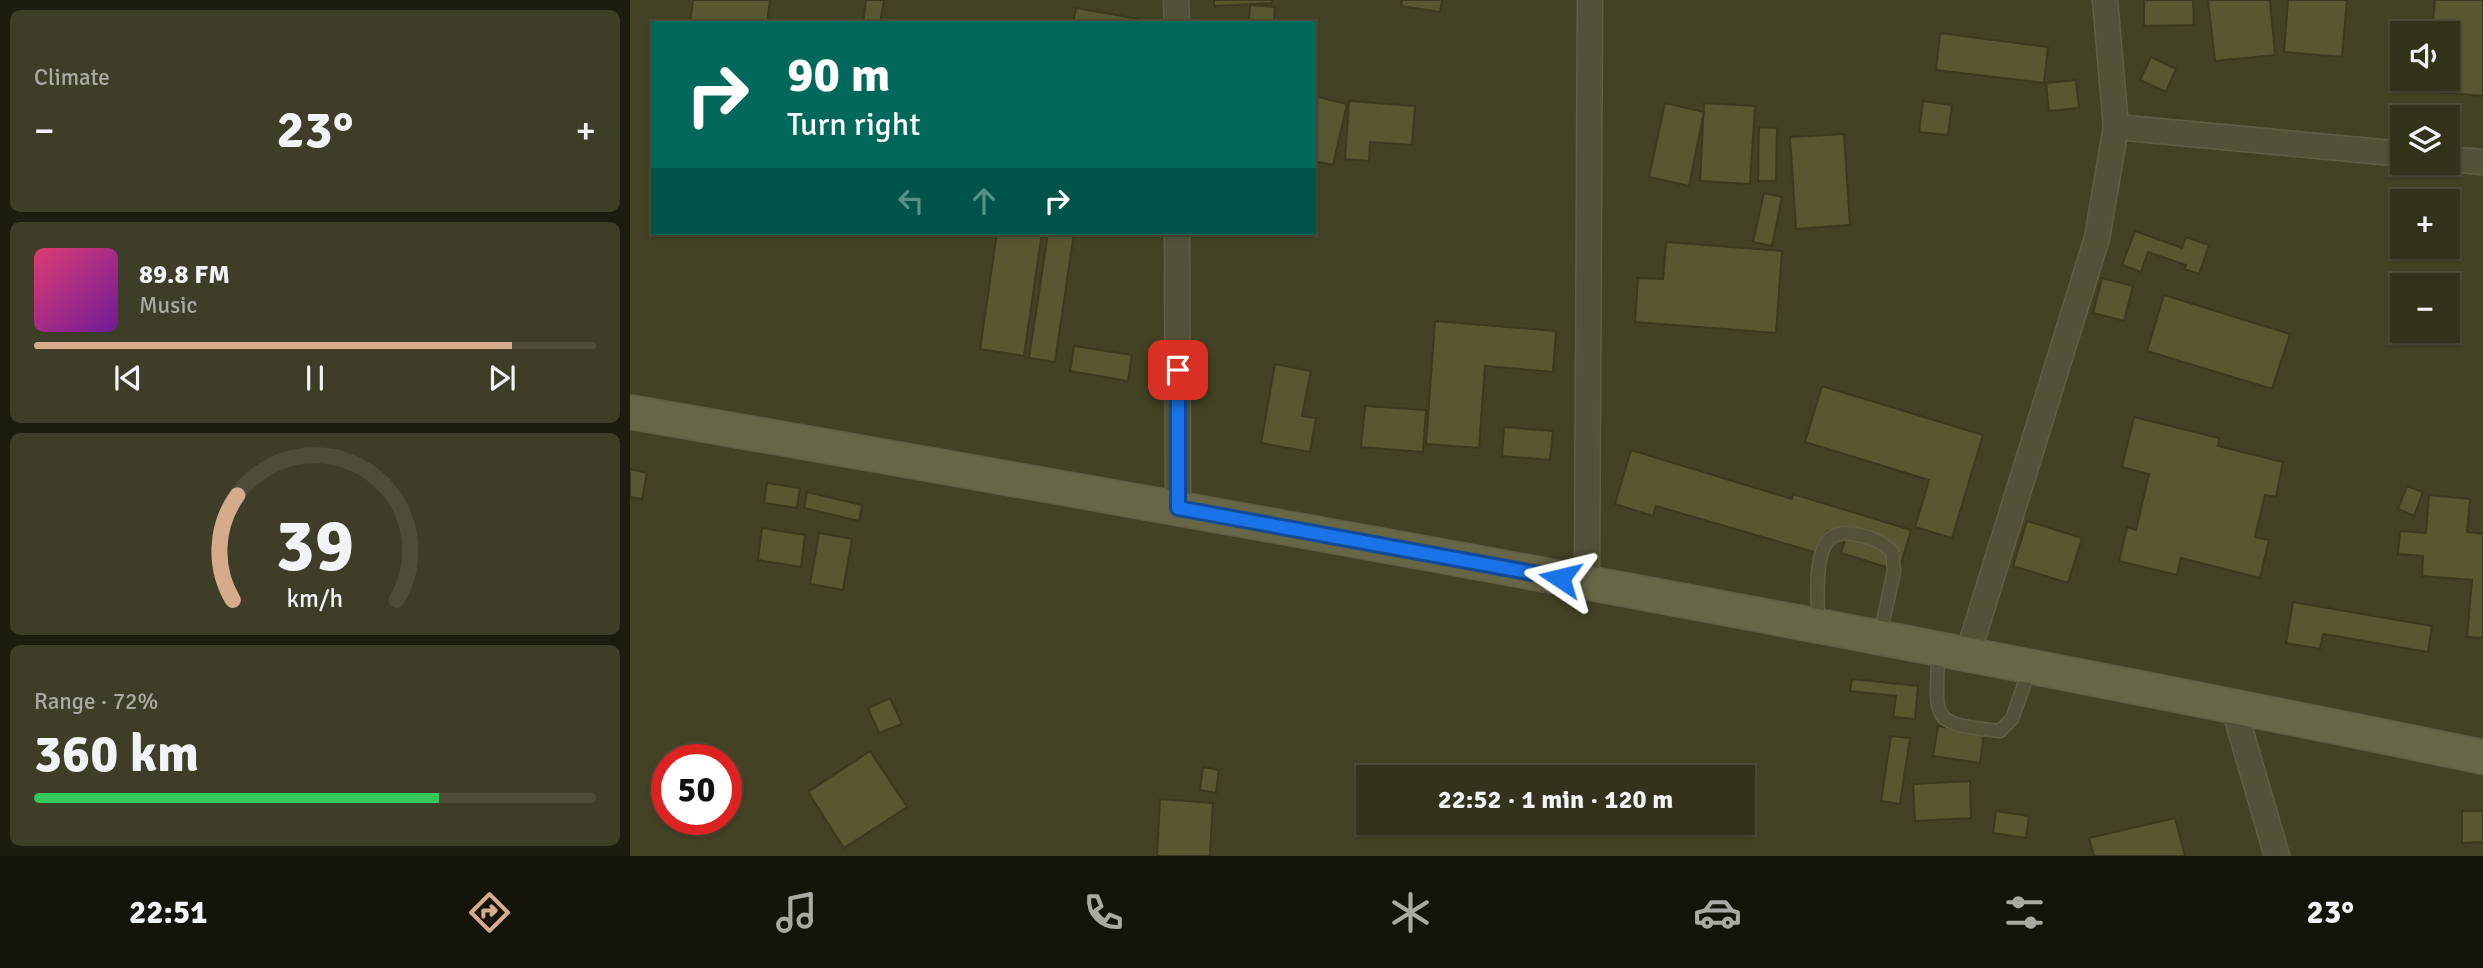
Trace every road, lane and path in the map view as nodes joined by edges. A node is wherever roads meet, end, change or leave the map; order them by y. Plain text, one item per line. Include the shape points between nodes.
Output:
1 (1176, 0) edge
2 (1590, 0) edge
3 (2105, 0) edge
4 (1177, 21) edge
5 (2116, 127) junction
6 (2390, 153) edge
7 (2460, 160) edge
8 (2483, 162) edge
9 (1177, 235) edge
10 (630, 412) edge
11 (1178, 508) junction
12 (1587, 583) junction
13 (1818, 627) junction
14 (1880, 639) junction
15 (1953, 654) junction
16 (2030, 668) junction
17 (2233, 705) junction
18 (2483, 757) edge
19 (2277, 856) edge

1 - 4 street
2 - 12 street
3 - 5 street
5 - 6 street
5 - 15 street via 2097,238
7 - 8 street
9 - 11 street
10 - 11 main road
11 - 12 main road
12 - 13 main road
13 - 14 main road
13 - 14 lane via 1820,559 1825,541 1834,533 1866,536 1892,551 1894,571
14 - 15 main road
15 - 16 main road
15 - 16 lane via 1937,706 1945,721 1954,726 2000,731 2012,719
16 - 17 main road
17 - 18 main road
17 - 19 street

